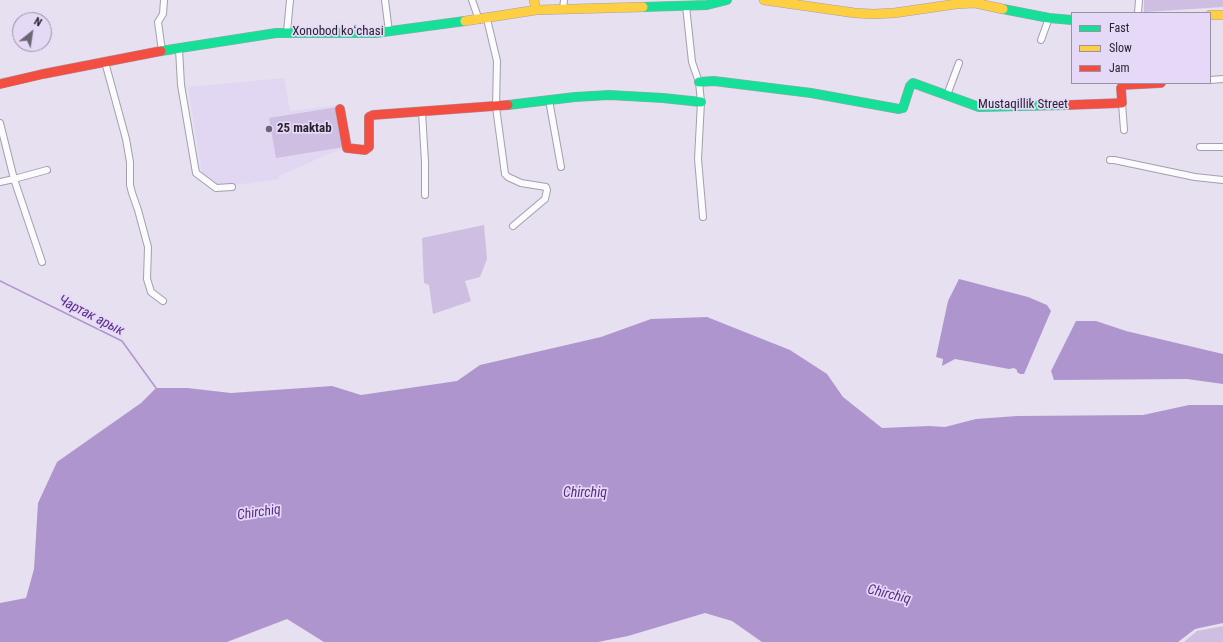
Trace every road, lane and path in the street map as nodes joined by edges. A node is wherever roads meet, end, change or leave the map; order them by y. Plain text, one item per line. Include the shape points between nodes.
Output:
1 (164, 0) edge
2 (290, 0) edge
3 (385, 0) edge
4 (472, 0) edge
5 (534, 0) edge
6 (727, 0) edge
7 (768, 0) edge
8 (1139, 0) edge
9 (982, 2) edge
10 (563, 4) edge
11 (932, 4) edge
12 (686, 6) junction
13 (536, 10) junction
14 (1138, 12) edge
15 (1211, 15) edge
16 (1223, 15) edge
17 (1049, 18) junction
18 (483, 19) junction
19 (1071, 20) edge
20 (287, 32) junction
21 (389, 32) junction
22 (1041, 40) dead end
23 (179, 49) junction
24 (162, 51) junction
25 (105, 62) junction
26 (959, 63) dead end
27 (1223, 79) edge
28 (1211, 80) edge
29 (699, 82) junction
30 (0, 84) edge
31 (1142, 84) edge
32 (947, 95) junction
33 (549, 100) junction
34 (701, 102) junction
35 (1122, 103) junction
36 (496, 107) junction
37 (340, 109) dead end
38 (422, 112) junction
39 (0, 123) edge
40 (1124, 130) dead end
41 (1200, 147) dead end
42 (1223, 147) edge
43 (1110, 160) dead end
44 (561, 167) dead end
45 (47, 170) dead end
46 (14, 179) junction
47 (1223, 180) edge
48 (0, 182) edge
49 (232, 187) dead end
50 (425, 195) dead end
51 (703, 218) dead end
52 (514, 226) dead end
53 (42, 262) dead end
54 (163, 301) dead end

1 - 24 street via 163,14 158,22
2 - 20 street
3 - 21 street
4 - 18 street
5 - 13 main road
6 - 12 main road, Xonobod koʻchasi via 707,5
7 - 11 main road via 873,14 894,14
8 - 14 street
9 - 11 main road
9 - 17 main road
10 - 12 main road, Xonobod koʻchasi
10 - 13 main road, Xonobod koʻchasi
12 - 29 street via 692,62
13 - 18 main road, Xonobod koʻchasi
15 - 16 main road
17 - 19 main road
17 - 22 street
18 - 21 main road, Xonobod koʻchasi
18 - 36 street via 497,61
20 - 21 main road, Xonobod koʻchasi
20 - 23 main road, Xonobod koʻchasi
23 - 24 main road, Xonobod koʻchasi
23 - 49 street via 181,85 196,172 216,188
24 - 25 main road, Xonobod koʻchasi
25 - 30 main road, Xonobod koʻchasi
25 - 54 street via 126,139 130,185 148,247 147,279 151,292
26 - 32 street
27 - 28 street
29 - 32 main road, Mustaqillik Street via 714,81 811,93 898,109 904,106 913,83
29 - 34 street
31 - 35 main road via 1123,85
32 - 35 main road, Mustaqillik Street via 978,107
33 - 34 main road via 609,95
33 - 36 main road
33 - 44 street
34 - 51 street via 698,159
35 - 40 street
36 - 38 main road
36 - 52 street via 505,174 521,183 546,187 547,190 545,199
37 - 38 main road via 347,148 365,150 368,148 370,116
38 - 50 street
39 - 46 street
41 - 42 street
43 - 47 street
45 - 46 street
46 - 48 street
46 - 53 street

